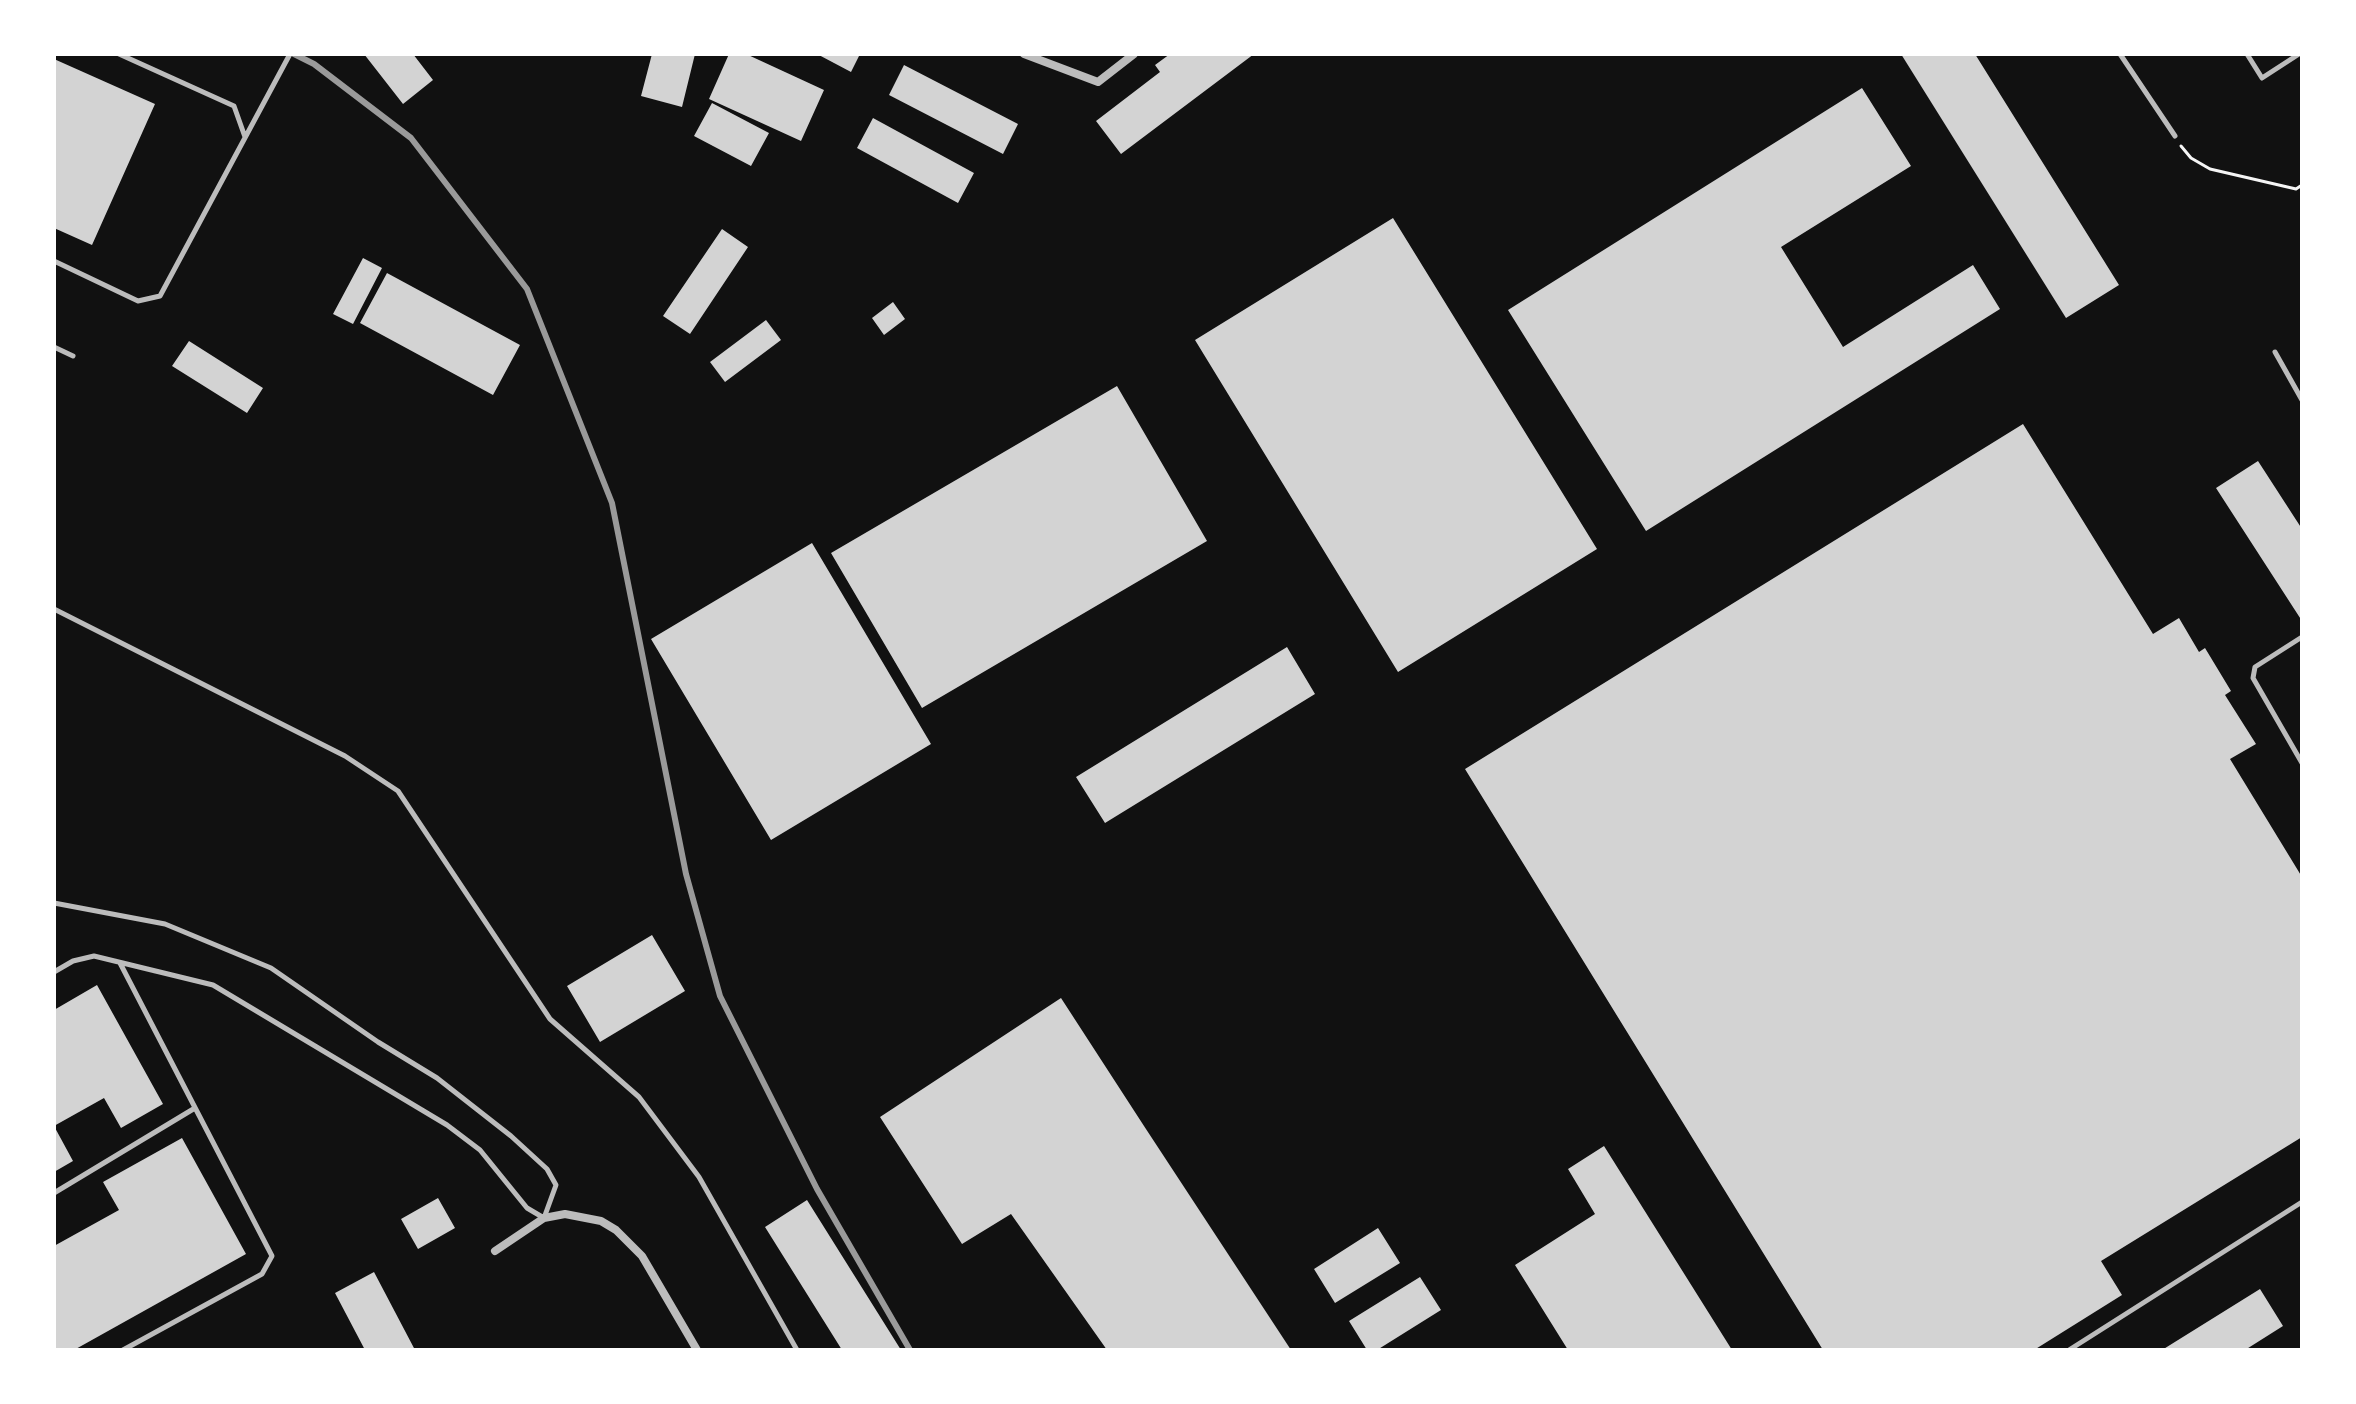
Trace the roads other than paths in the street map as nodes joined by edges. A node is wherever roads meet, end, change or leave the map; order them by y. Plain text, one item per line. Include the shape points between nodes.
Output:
1 (119, 54) edge
2 (290, 54) edge
3 (1024, 54) edge
4 (1134, 54) edge
5 (2120, 54) edge
6 (2247, 54) edge
7 (2299, 54) edge
8 (2175, 136) road end
9 (245, 138) junction
10 (54, 261) edge
11 (54, 347) edge
12 (2275, 352) dead end
13 (73, 356) dead end
14 (2302, 400) edge
15 (54, 609) edge
16 (2302, 637) edge
17 (2302, 763) edge
18 (54, 903) edge
19 (120, 962) junction
20 (54, 972) edge
21 (195, 1108) junction
22 (54, 1193) edge
23 (2302, 1202) edge
24 (544, 1218) junction
25 (495, 1251) dead end
26 (123, 1350) edge
27 (697, 1350) edge
28 (797, 1350) edge
29 (2069, 1350) edge

1 - 9 lane via 234,106
2 - 9 lane
3 - 4 street via 1098,82
5 - 8 lane
6 - 7 lane via 2262,78
9 - 10 lane via 160,296 138,301
11 - 13 lane
12 - 14 lane
15 - 28 lane via 345,756 398,791 550,1019 639,1097 699,1177
16 - 17 lane via 2263,660 2253,678
18 - 24 lane via 165,924 271,968 437,1078 520,1144 556,1185
19 - 20 lane via 94,956
19 - 21 lane
19 - 24 lane via 213,985 447,1125 480,1150 527,1208
21 - 22 lane
21 - 26 lane via 272,1256 262,1274
23 - 29 lane
24 - 25 street
24 - 27 street via 584,1216 624,1236 642,1256

